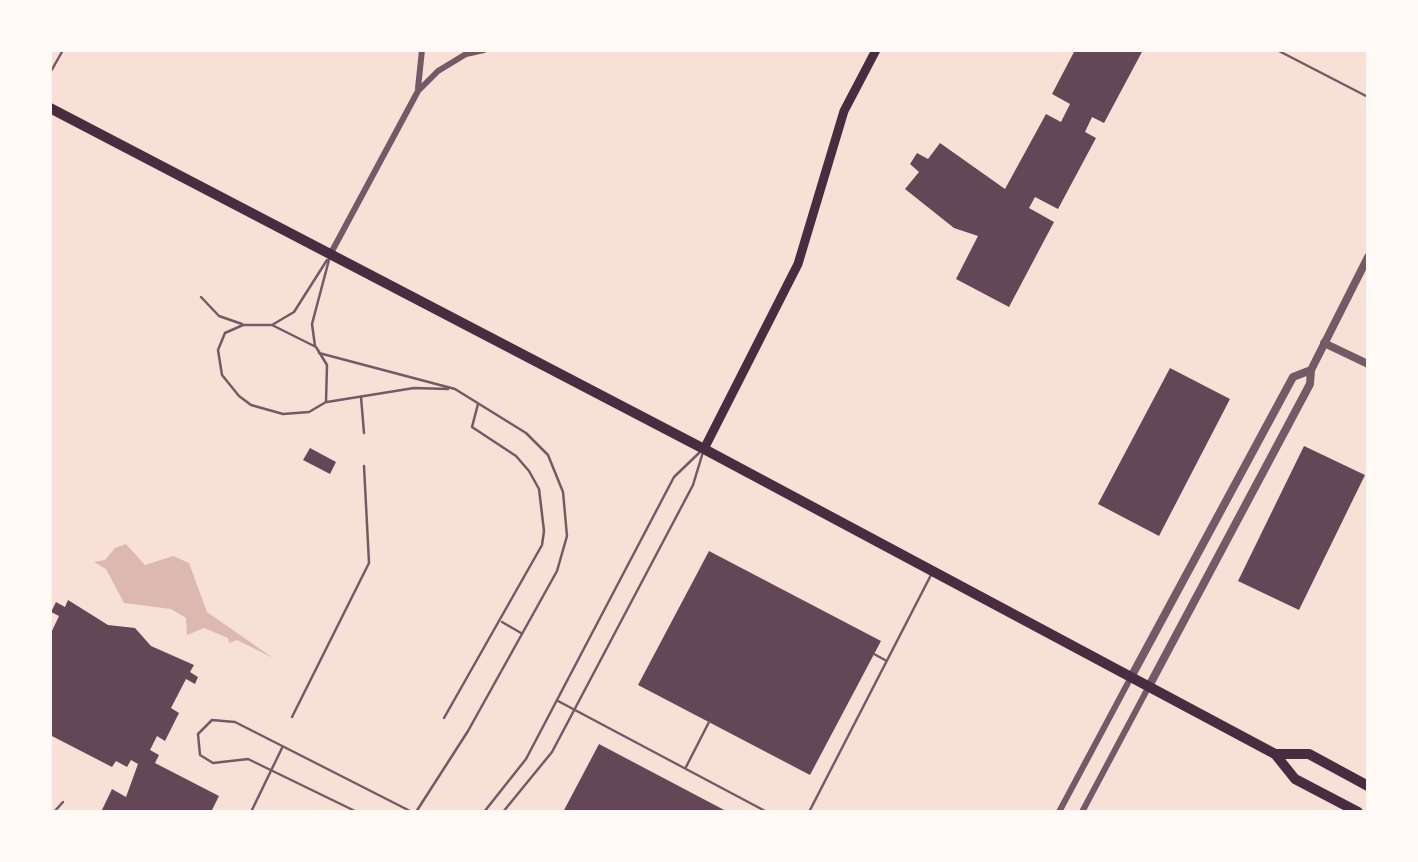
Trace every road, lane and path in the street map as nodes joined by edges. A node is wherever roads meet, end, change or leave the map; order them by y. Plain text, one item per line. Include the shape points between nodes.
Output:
1 (62, 50) edge
2 (422, 50) edge
3 (484, 50) edge
4 (876, 50) edge
5 (1277, 50) edge
6 (50, 73) edge
7 (418, 91) junction
8 (1368, 97) edge
9 (50, 108) edge
10 (330, 255) junction
11 (1368, 256) edge
12 (201, 298) dead end
13 (243, 325) junction
14 (272, 326) junction
15 (1324, 342) junction
16 (316, 346) junction
17 (319, 352) junction
18 (1368, 364) edge
19 (1311, 370) junction
20 (455, 389) junction
21 (361, 397) junction
22 (326, 402) junction
23 (478, 404) junction
24 (364, 434) dead end
25 (704, 448) junction
26 (364, 466) dead end
27 (933, 572) junction
28 (501, 621) junction
29 (522, 634) junction
30 (874, 654) dead end
31 (887, 661) junction
32 (1130, 678) junction
33 (1148, 688) junction
34 (557, 700) junction
35 (575, 710) junction
36 (292, 717) dead end
37 (444, 718) dead end
38 (710, 722) dead end
39 (283, 746) junction
40 (1275, 754) junction
41 (685, 768) junction
42 (272, 769) junction
43 (1368, 786) edge
44 (63, 802) dead end
45 (54, 812) edge
46 (250, 812) edge
47 (357, 812) edge
48 (413, 812) edge
49 (484, 812) edge
50 (503, 812) edge
51 (767, 812) edge
52 (809, 812) edge
53 (1059, 812) edge
54 (1082, 812) edge
55 (1358, 812) edge

1 - 6 lane
2 - 7 street
3 - 7 street via 438,71
4 - 25 main road via 844,111 798,264
5 - 8 lane
7 - 10 street
9 - 10 main road
10 - 14 lane via 294,312
10 - 16 lane via 312,324
10 - 25 main road
11 - 15 street
12 - 13 lane via 219,316
13 - 14 lane
13 - 22 lane via 225,333 218,350 222,375 239,396 284,414
14 - 16 lane
15 - 18 street
15 - 19 street
16 - 17 lane
17 - 20 lane
17 - 22 lane via 330,380
19 - 32 street via 1293,377
19 - 33 street via 1310,384
20 - 21 lane
20 - 23 lane
21 - 22 lane
21 - 24 lane
23 - 28 lane via 472,427 516,456 544,509 542,546
23 - 29 lane via 548,455 562,492 567,536 557,571
25 - 27 main road
25 - 34 lane via 674,476
25 - 35 lane via 693,485
26 - 36 lane via 369,564
27 - 31 lane
27 - 32 main road
28 - 29 lane
28 - 37 lane
29 - 48 lane
30 - 31 lane
31 - 52 lane
32 - 33 main road
32 - 53 street
33 - 40 main road
33 - 54 street
34 - 35 lane
34 - 49 lane via 526,758
35 - 41 lane
35 - 50 lane via 552,752
38 - 41 lane
39 - 42 lane
39 - 42 lane via 224,718 198,734 200,754 214,763 248,759
39 - 48 lane
40 - 43 main road via 1309,754
40 - 55 main road via 1295,779
41 - 51 lane
42 - 46 lane
42 - 47 lane
44 - 45 lane

